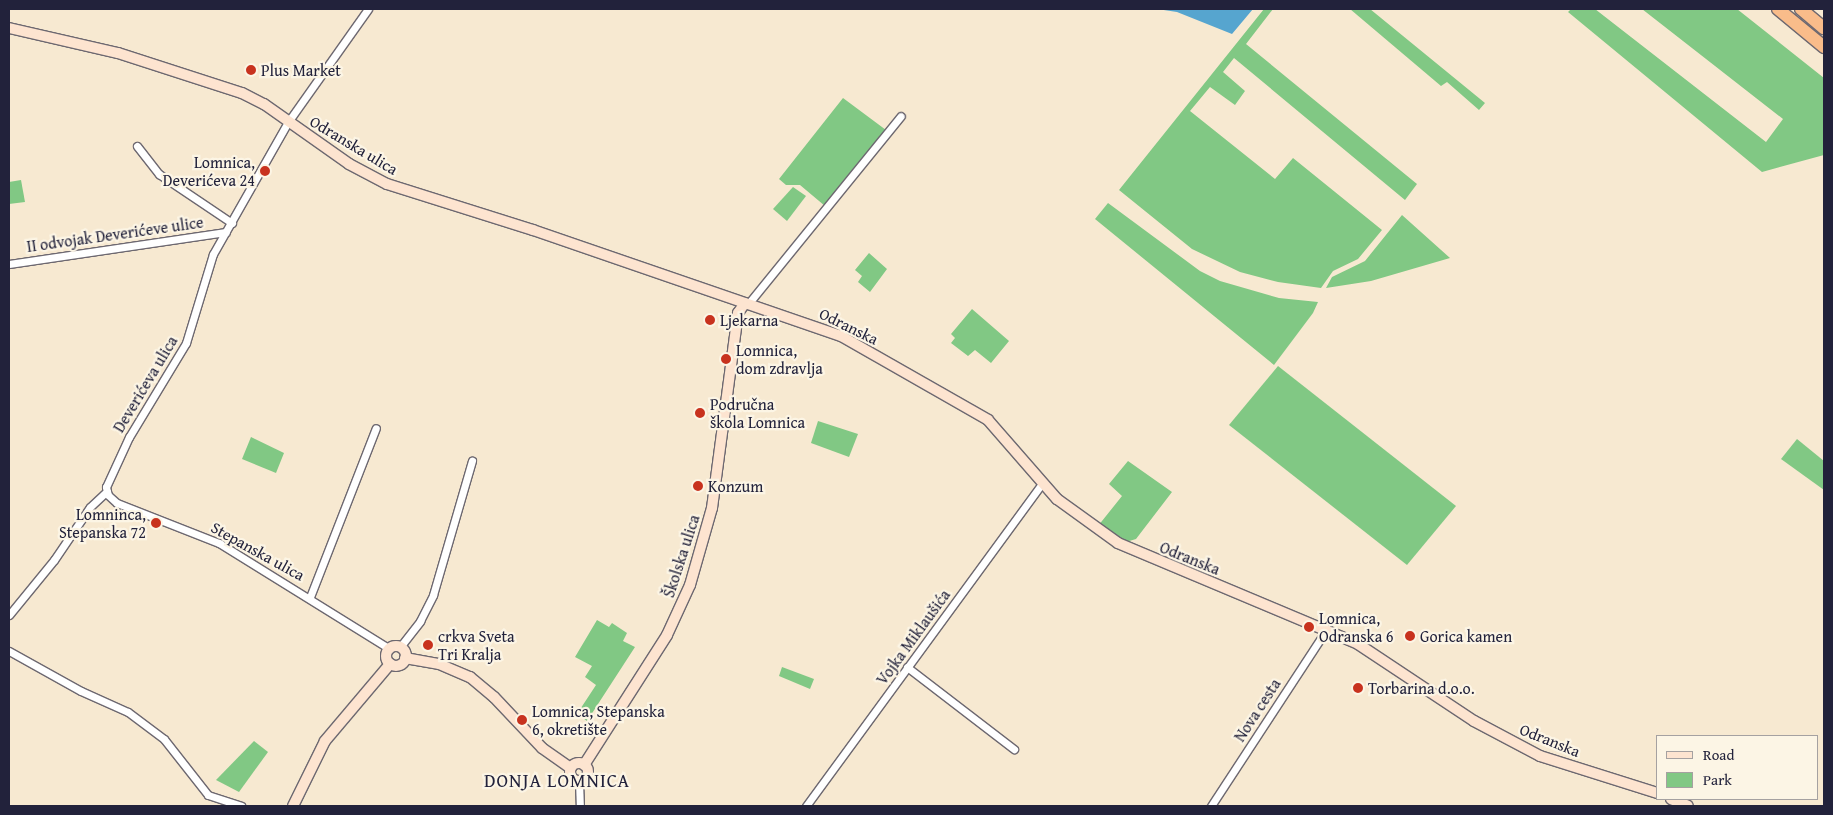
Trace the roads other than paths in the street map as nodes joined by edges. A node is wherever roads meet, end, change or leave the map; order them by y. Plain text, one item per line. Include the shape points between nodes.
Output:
1 (368, 9) edge
2 (1778, 9) edge
3 (1801, 9) edge
4 (9, 28) edge
5 (1824, 28) edge
6 (1824, 46) edge
7 (901, 116) dead end
8 (288, 122) junction
9 (137, 146) dead end
10 (232, 223) junction
11 (226, 232) junction
12 (9, 264) edge
13 (747, 303) junction
14 (376, 428) dead end
15 (472, 461) dead end
16 (1042, 484) junction
17 (106, 491) junction
18 (310, 597) junction
19 (9, 615) edge
20 (1327, 630) junction
21 (395, 648) junction
22 (9, 651) edge
23 (406, 658) junction
24 (390, 664) junction
25 (907, 667) junction
26 (1014, 749) dead end
27 (584, 766) junction
28 (571, 768) junction
29 (579, 781) junction
30 (1656, 794) edge
31 (1673, 800) edge
32 (241, 806) edge
33 (293, 806) edge
34 (580, 806) edge
35 (806, 806) edge
36 (1211, 806) edge
37 (1688, 806) edge

1 - 8 street, Deverićeva ulica
2 - 6 highway
3 - 5 highway
4 - 8 street, Odranska ulica via 118,53 194,76 258,100
7 - 13 street
8 - 10 street, Deverićeva ulica
8 - 13 street, Odranska ulica via 349,164 400,189 542,233
9 - 10 street via 160,174
10 - 11 street, Deverićeva ulica
11 - 12 street, II odvojak Deverićeve ulice
11 - 17 street, Deverićeva ulica via 207,269 186,343 116,460 106,482
13 - 16 street, Odranska via 841,336 967,407 1000,432
13 - 27 street, Školska ulica via 738,313 712,508 690,585 667,635
14 - 18 street
15 - 21 street via 433,595 420,621
16 - 20 street, Odranska via 1076,514 1129,549
16 - 25 street, Vojka Miklaušića
17 - 18 street, Stepanska ulica via 122,506 219,543
17 - 19 street, Deverićeva ulica via 90,507 49,566
18 - 21 street, Stepanska ulica
20 - 30 street, Odranska via 1373,652 1474,721 1524,749
20 - 36 street, Nova cesta
21 - 23 street
21 - 24 street via 386,658
22 - 32 street via 87,694 128,712 164,739 208,795
23 - 24 street via 400,665
23 - 28 street via 439,664 470,677 494,697 538,744
24 - 33 street via 325,741
25 - 26 street
25 - 35 street, Vojka Miklaušića
27 - 28 street via 576,764
27 - 29 street, Školska ulica via 586,777
28 - 29 street, Školska ulica via 571,777
29 - 34 street, Školska ulica
31 - 37 street

